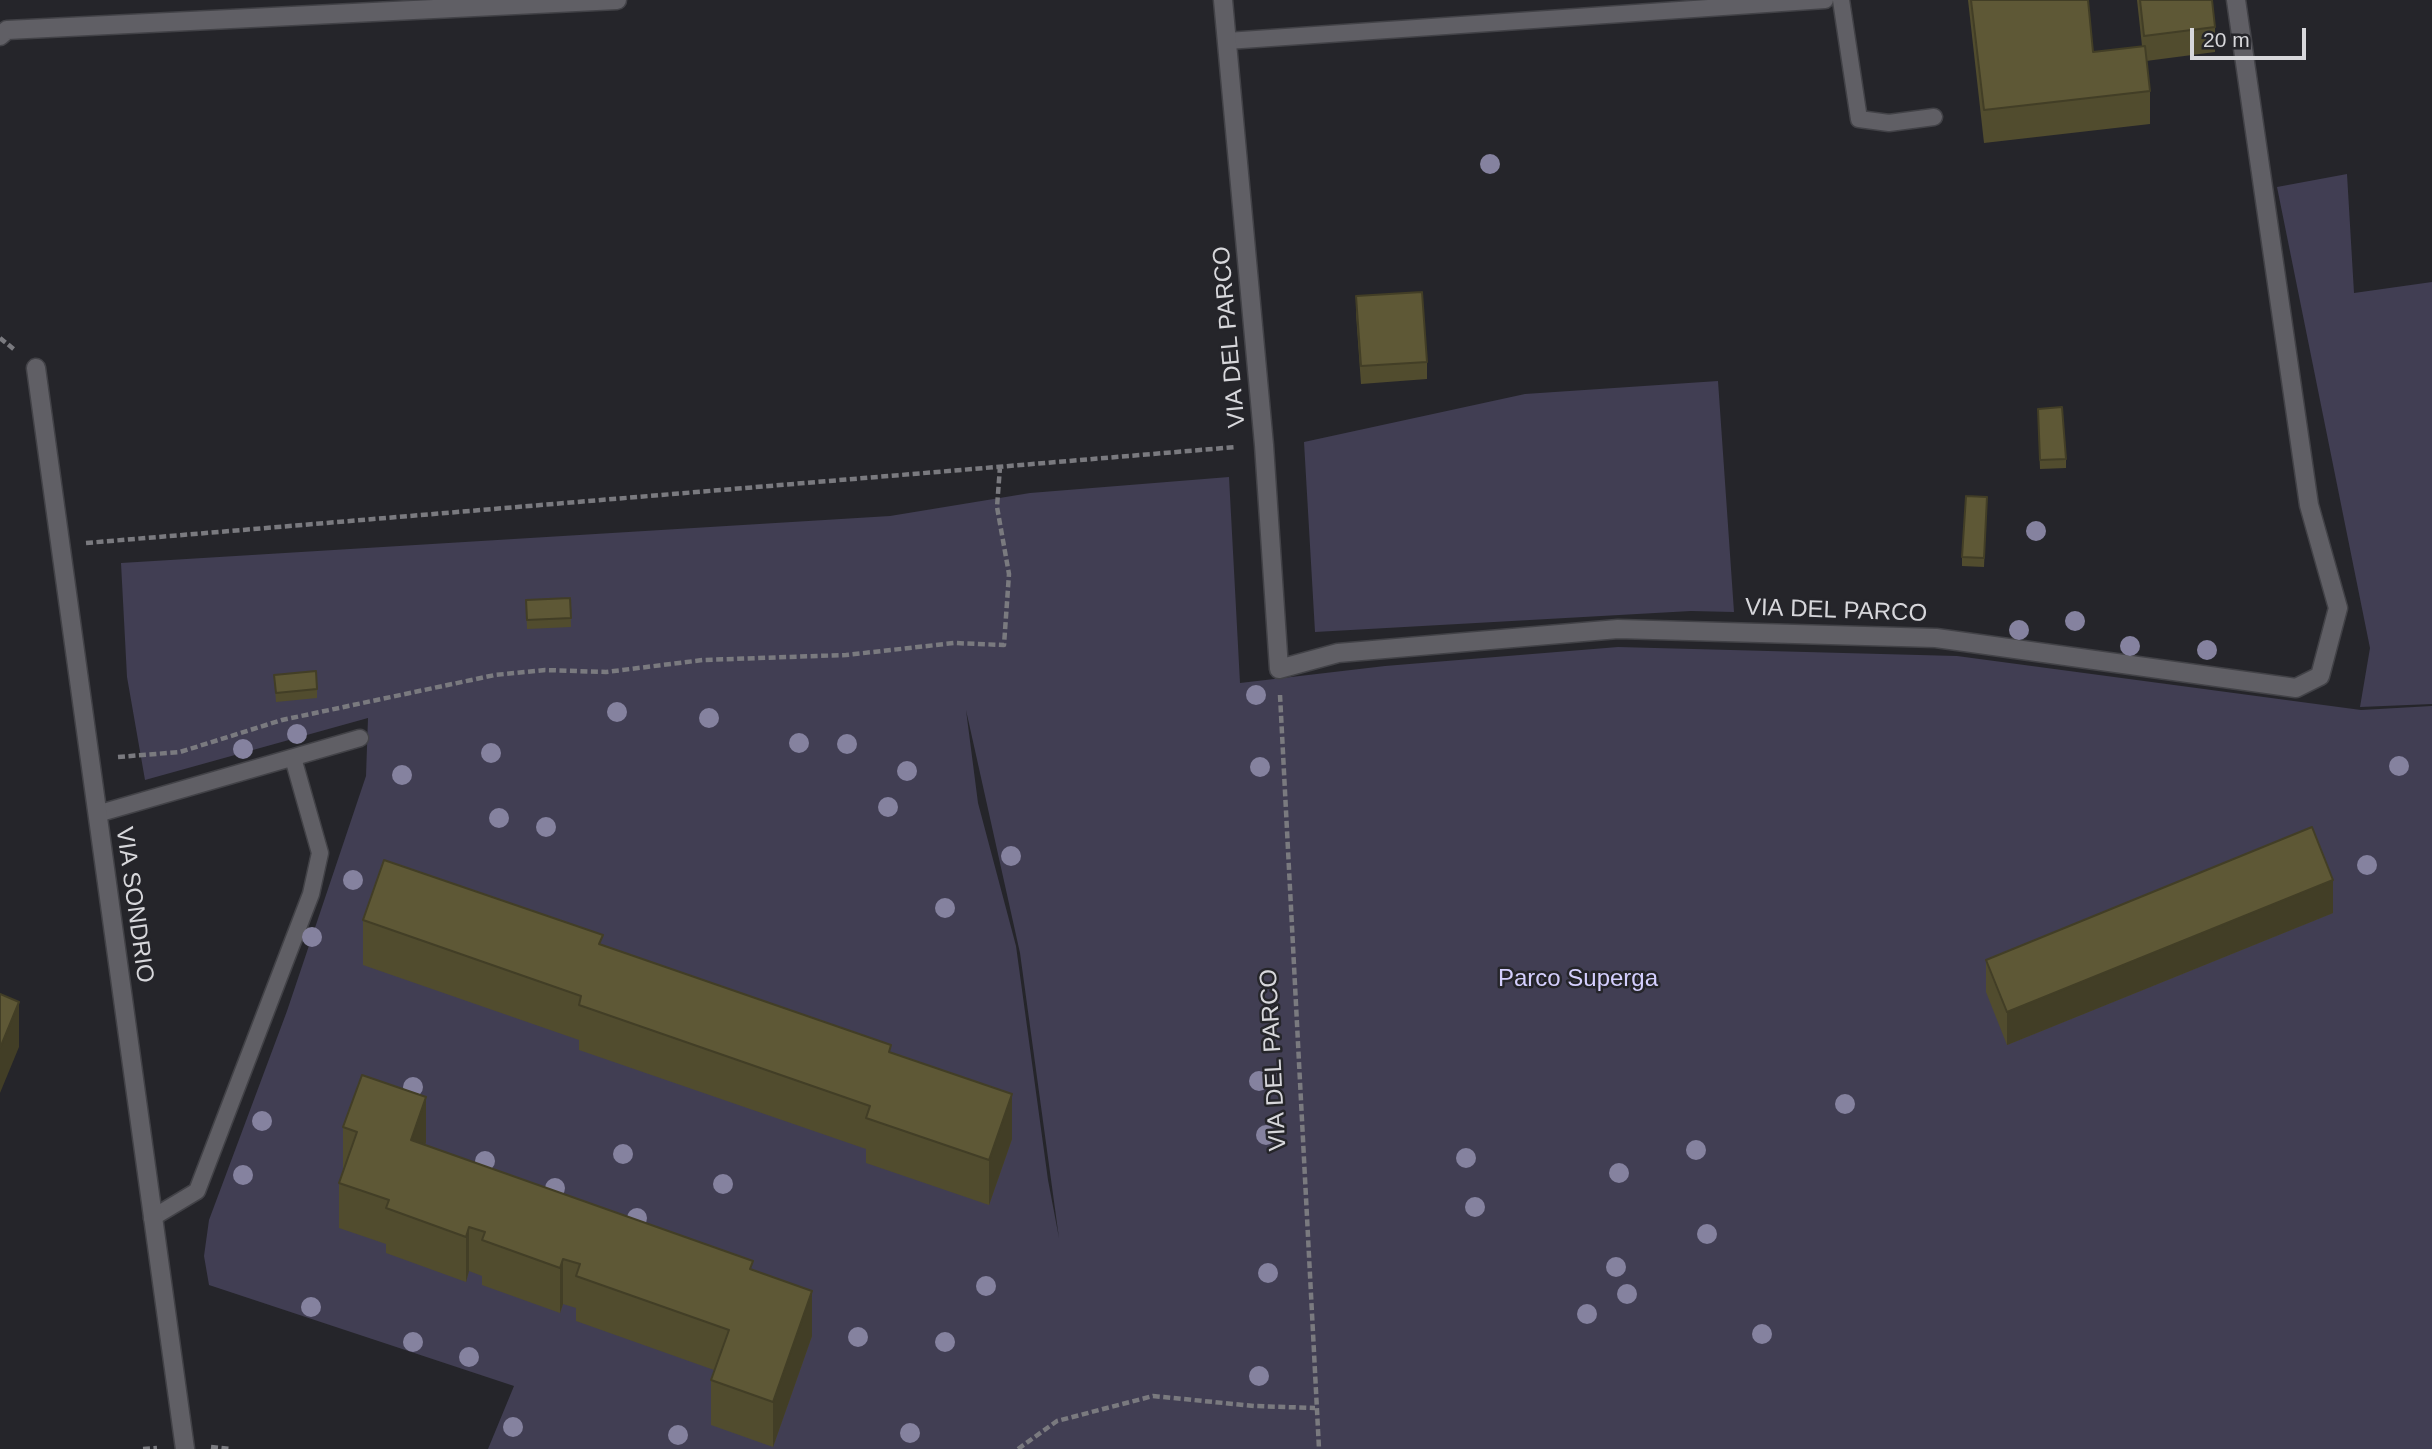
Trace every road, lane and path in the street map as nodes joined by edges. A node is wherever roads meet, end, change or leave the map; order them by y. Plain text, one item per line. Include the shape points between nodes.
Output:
1 (617, 0) edge
2 (1223, 0) edge
3 (1825, 0) edge
4 (1840, 0) edge
5 (2236, 0) edge
6 (0, 36) edge
7 (1227, 41) junction
8 (1934, 117) dead end
9 (36, 368) dead end
10 (1264, 445) junction
11 (1000, 467) junction
12 (60, 545) junction
13 (1279, 669) junction
14 (360, 738) dead end
15 (293, 758) junction
16 (89, 760) junction
17 (97, 814) junction
18 (152, 1217) junction
19 (1315, 1408) junction
20 (185, 1449) edge
21 (225, 1449) edge
22 (231, 1449) edge
23 (1018, 1449) edge
24 (1319, 1449) edge

1 - 6 street via 7,30
2 - 7 street, VIA DEL PARCO
3 - 7 lane
4 - 8 lane via 1859,119 1889,123
5 - 13 street, VIA DEL PARCO via 2309,505 2338,608 2320,676 2296,688 1936,638 1618,629 1338,653
7 - 10 street, VIA DEL PARCO
9 - 12 street, VIA SONDRIO
10 - 11 path
10 - 13 street, VIA DEL PARCO
11 - 12 path
11 - 16 path via 997,506 1009,574 1004,645 954,643 846,655 703,660 606,672 545,670 495,675 282,720 180,752
12 - 16 street, VIA SONDRIO
13 - 19 path, VIA DEL PARCO
14 - 15 lane
15 - 17 lane
15 - 18 lane via 320,853 311,894 197,1191
16 - 17 street, VIA SONDRIO
17 - 18 street, VIA SONDRIO
18 - 20 street, VIA SONDRIO
19 - 23 path via 1153,1396 1058,1422
19 - 24 path, VIA DEL PARCO
21 - 22 path

